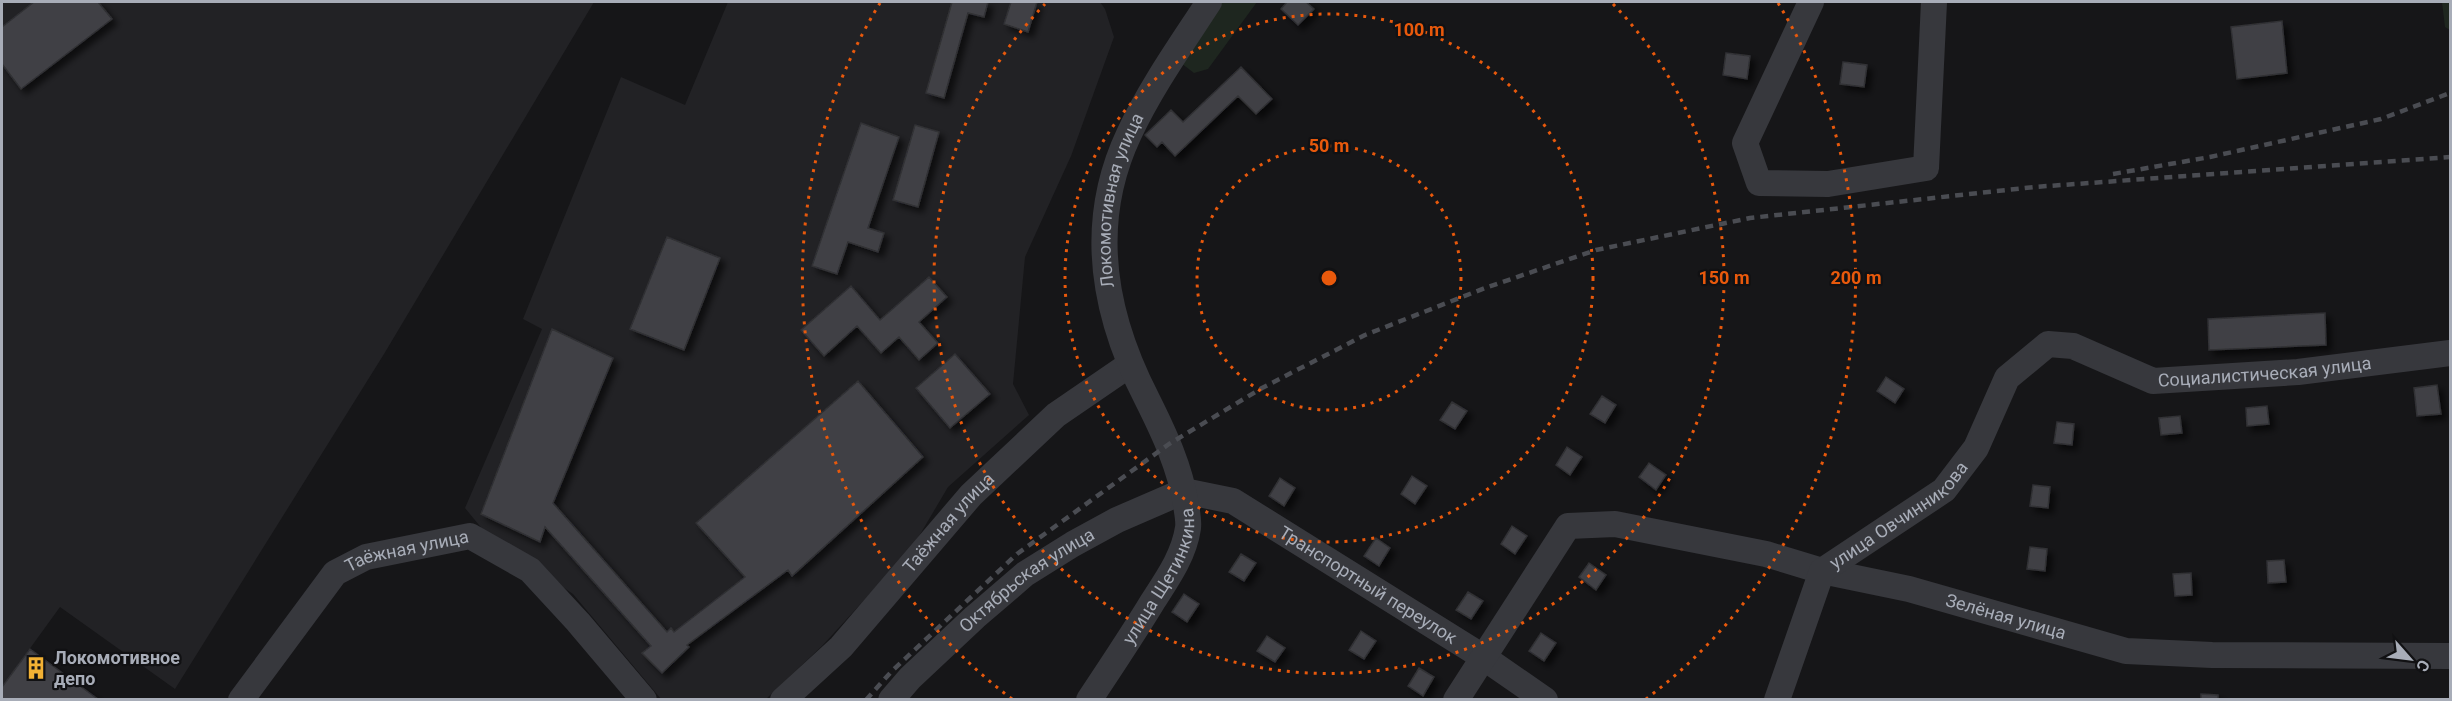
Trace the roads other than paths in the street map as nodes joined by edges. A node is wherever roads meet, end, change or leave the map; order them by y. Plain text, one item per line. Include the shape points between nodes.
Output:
1 (1209, 2) edge
2 (1810, 2) edge
3 (1934, 2) edge
4 (2048, 344) joint
5 (2451, 353) edge
6 (1129, 365) junction
7 (1169, 444) joint
8 (1184, 491) junction
9 (1822, 571) junction
10 (2451, 656) edge
11 (1483, 657) junction
12 (241, 699) edge
13 (644, 699) edge
14 (783, 699) edge
15 (891, 699) edge
16 (1089, 699) edge
17 (1456, 699) edge
18 (1545, 699) edge
19 (1777, 699) edge

1 - 6 street, Локомотивная улица via 1134,125 1113,179 1103,254 1115,324
2 - 3 street via 1745,143 1759,183 1828,184 1926,168
4 - 5 street, Социалистическая улица via 2073,346 2153,381 2298,372
4 - 9 street, улица Овчинникова via 2007,378 1976,448 1944,490
6 - 7 street, Локомотивная улица
6 - 14 street, Таёжная улица via 1056,415 971,495 841,647
7 - 8 street, улица Щетинкина
8 - 11 street, Транспортный переулок via 1233,501
8 - 15 street, Октябрьская улица via 1117,520 1025,574 975,616
8 - 16 street, улица Щетинкина via 1189,526 1179,560
9 - 10 street, Зелёная улица via 1909,589 2126,651 2211,656
9 - 11 street, Зелёная улица via 1766,555 1615,524 1568,526
9 - 19 street, улица Овчинникова
11 - 17 street
11 - 18 street, Транспортный переулок
12 - 13 street, Таёжная улица via 335,573 366,557 470,536 530,570

